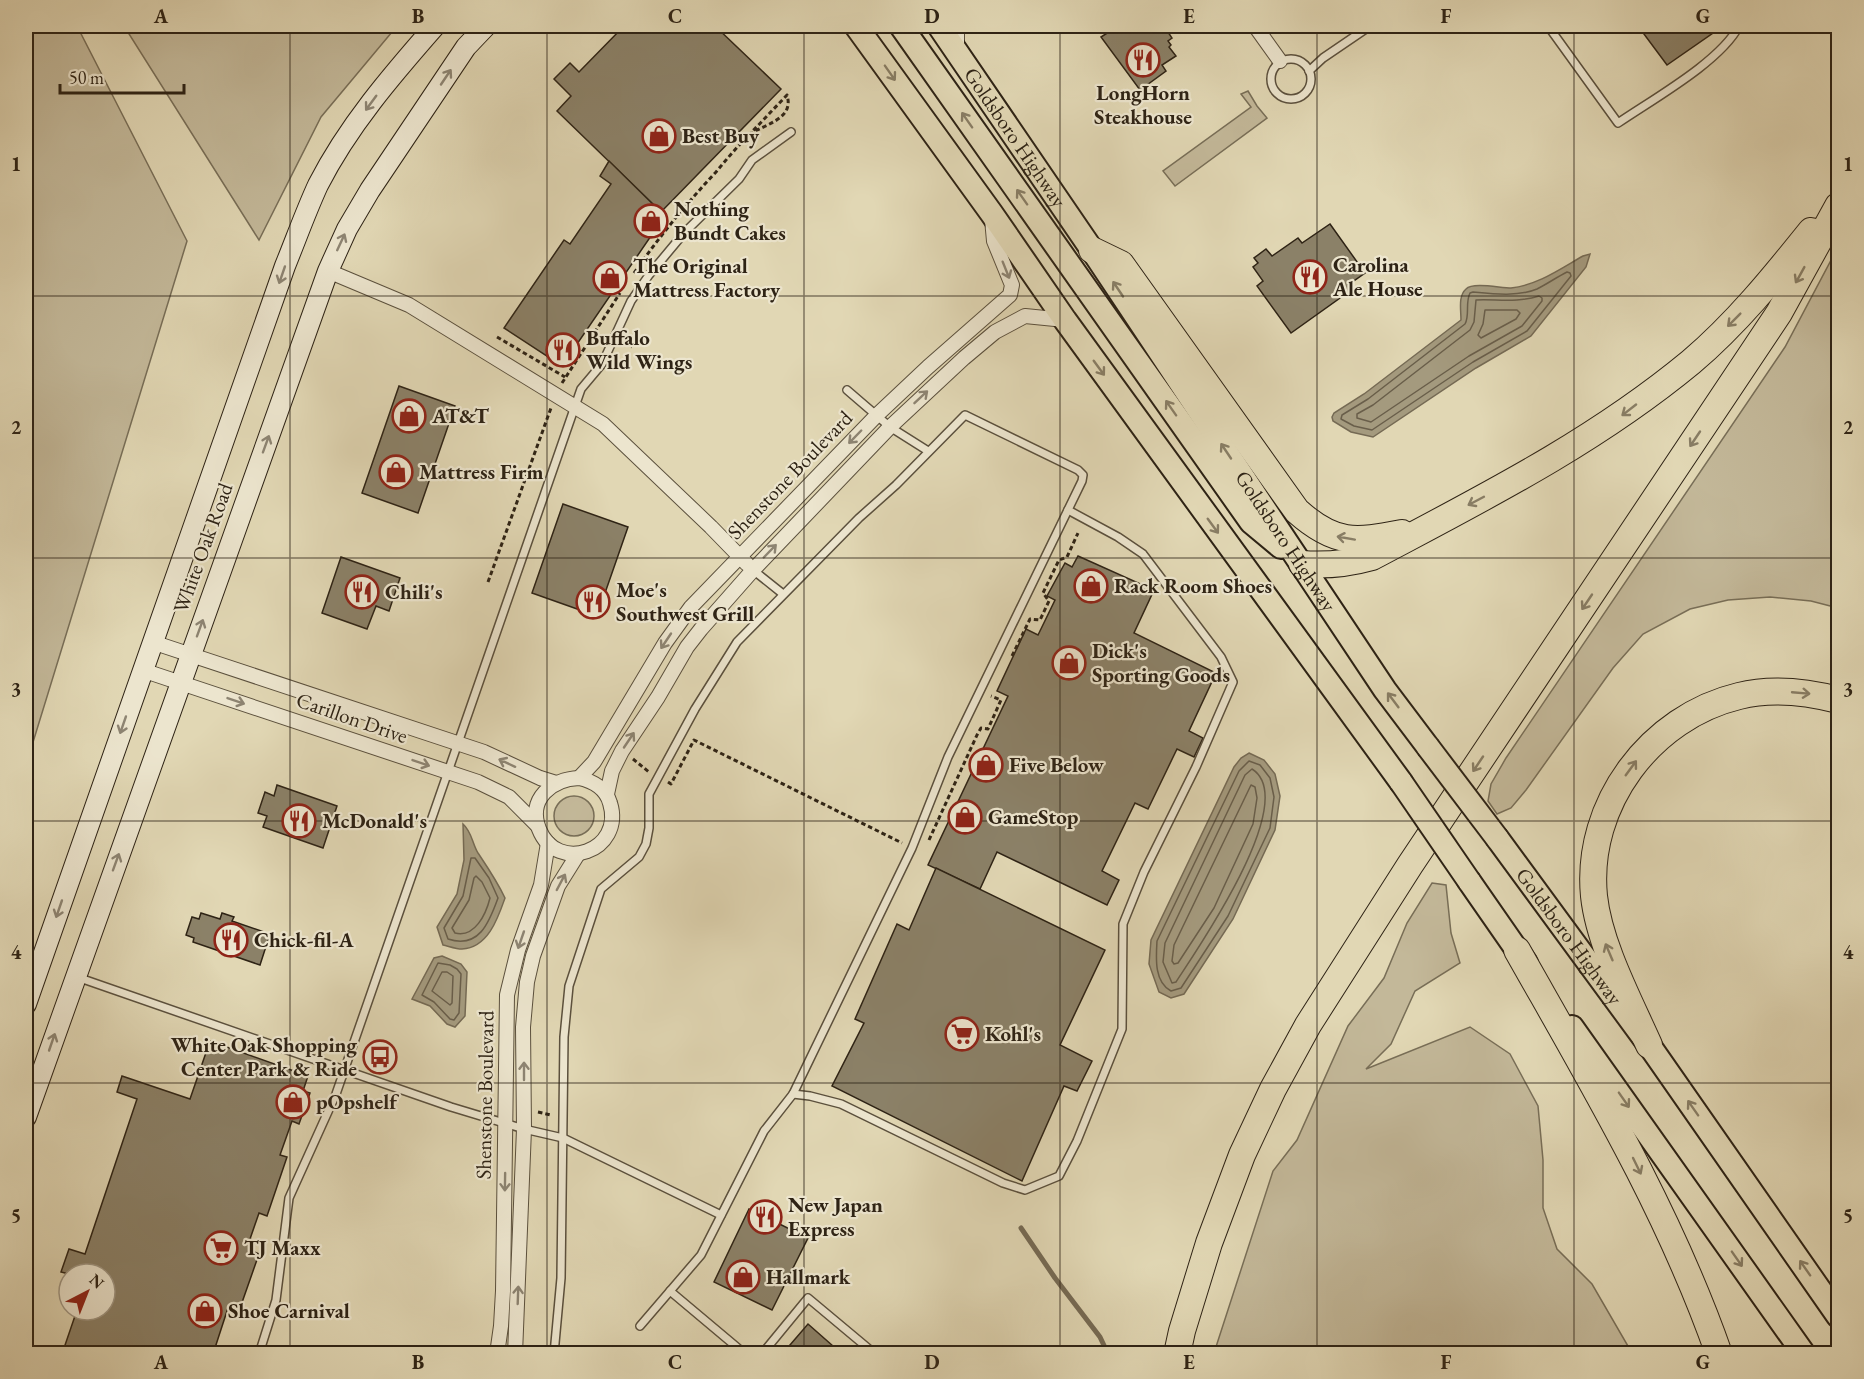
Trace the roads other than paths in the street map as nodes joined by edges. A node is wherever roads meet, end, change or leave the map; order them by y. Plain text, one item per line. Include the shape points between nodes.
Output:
1 (435, 26) edge
2 (486, 26) edge
3 (856, 26) edge
4 (901, 26) edge
5 (939, 26) edge
6 (957, 26) edge
7 (1255, 26) edge
8 (1370, 26) edge
9 (1548, 26) edge
10 (1739, 26) edge
11 (957, 51) junction
12 (1280, 62) junction
13 (1309, 71) junction
14 (791, 132) dead end
15 (1839, 195) edge
16 (1839, 206) edge
17 (992, 214) junction
18 (1092, 250) junction
19 (328, 271) junction
20 (1065, 320) junction
21 (847, 390) dead end
22 (575, 406) junction
23 (877, 415) junction
24 (890, 427) junction
25 (928, 451) junction
26 (1068, 510) junction
27 (1425, 529) junction
28 (740, 558) junction
29 (1302, 564) junction
30 (753, 570) junction
31 (783, 594) junction
32 (152, 642) junction
33 (190, 656) junction
34 (142, 670) junction
35 (181, 683) junction
36 (1839, 700) edge
37 (458, 744) junction
38 (447, 772) junction
39 (579, 778) junction
40 (556, 783) junction
41 (607, 794) junction
42 (537, 825) junction
43 (548, 843) junction
44 (578, 854) junction
45 (1517, 950) junction
46 (75, 976) junction
47 (26, 1004) edge
48 (1649, 1045) junction
49 (343, 1070) junction
50 (793, 1094) junction
51 (26, 1117) edge
52 (506, 1123) junction
53 (524, 1130) junction
54 (563, 1138) junction
55 (721, 1215) junction
56 (670, 1291) junction
57 (1839, 1316) edge
58 (640, 1326) dead end
59 (259, 1353) edge
60 (497, 1353) edge
61 (515, 1353) edge
62 (554, 1353) edge
63 (745, 1353) edge
64 (762, 1353) edge
65 (875, 1353) edge
66 (1178, 1353) edge
67 (1719, 1353) edge
68 (1804, 1353) edge

1 -> 32 main road, White Oak Road via 353,128 319,184 285,266
19 -> 2 main road, White Oak Road via 370,190 466,47
3 -> 17 main road
29 -> 4 main road via 1251,522
5 - 11 main road, Goldsboro Highway
6 - 11 street
7 - 12 street
8 - 13 lane
9 - 10 lane via 1618,123 1694,71 1732,39
11 - 18 main road, Goldsboro Highway
12 - 13 lane via 1300,61
12 - 13 lane via 1270,78 1274,90 1284,98 1296,98 1307,90
14 - 22 lane via 752,160 649,275 602,364 581,389
15 -> 27 highway via 1764,291 1692,361 1572,448
16 -> 66 highway via 1779,313 1390,895 1308,1025 1242,1155 1209,1243
17 - 20 main road
17 -> 23 street, Shenstone Boulevard via 994,241 1012,285 1010,295
27 -> 18 highway via 1350,540 1312,525 1297,511 1121,264
29 -> 18 main road, Goldsboro Highway
19 - 22 street via 396,298
33 -> 19 main road, White Oak Road
24 -> 20 street, Shenstone Boulevard via 995,332 1025,315
20 -> 45 main road, bridge via 1401,782
21 - 23 lane
22 - 28 street via 603,424
22 - 37 lane
23 - 24 lane
23 -> 28 street, Shenstone Boulevard
24 - 25 lane
30 -> 24 street, Shenstone Boulevard
25 - 26 lane via 965,415 1078,470 1083,481
25 - 31 lane
26 - 50 lane via 948,757 912,848
26 - 50 lane via 1143,554 1221,657 1233,682 1123,924 1122,1029 1077,1141 1059,1176 1025,1190 841,1104
27 - 29 highway via 1372,557 1346,565
28 - 30 street
28 -> 39 street, Shenstone Boulevard via 691,607 664,643 594,762
48 -> 29 main road, Goldsboro Highway, bridge via 1385,690
30 - 31 lane
41 -> 30 street, Shenstone Boulevard via 622,751 687,647
31 - 54 lane via 738,642 695,709 649,794 649,828 639,857 601,889 569,986
32 - 33 street, Carillon Drive
32 - 34 main road, White Oak Road
33 - 35 main road, White Oak Road
33 - 37 street, Carillon Drive
34 - 35 street, Carillon Drive
34 -> 47 main road, White Oak Road
35 -> 38 street, Carillon Drive
46 -> 35 main road, White Oak Road
48 -> 36 highway via 1604,940 1594,896 1599,832 1619,785 1655,740 1695,712 1716,703 1775,693
37 - 38 lane
40 -> 37 street, Carillon Drive
38 - 42 street, Carillon Drive via 509,797
38 - 49 lane
39 - 40 street
39 - 41 street via 594,783
40 - 42 street via 539,802
41 - 44 street via 613,816 609,832 595,849
42 - 43 street
43 - 44 street via 558,850
43 -> 52 street, Shenstone Boulevard via 541,885 507,995
53 -> 44 street, Shenstone Boulevard via 526,982 558,886
45 -> 67 highway via 1618,1128 1687,1270
45 -> 68 main road
46 - 49 lane
51 -> 46 main road, White Oak Road
57 -> 48 main road, Goldsboro Highway
49 - 52 lane
49 - 59 lane via 328,1115 289,1198 276,1300
50 - 55 lane via 764,1131
52 - 53 lane
52 -> 60 street, Shenstone Boulevard via 502,1302
53 - 54 lane
61 -> 53 street, Shenstone Boulevard
54 - 55 lane
54 - 62 lane via 561,1278
55 - 56 lane via 701,1255
56 - 58 lane
56 - 63 lane
64 - 65 lane via 808,1298

